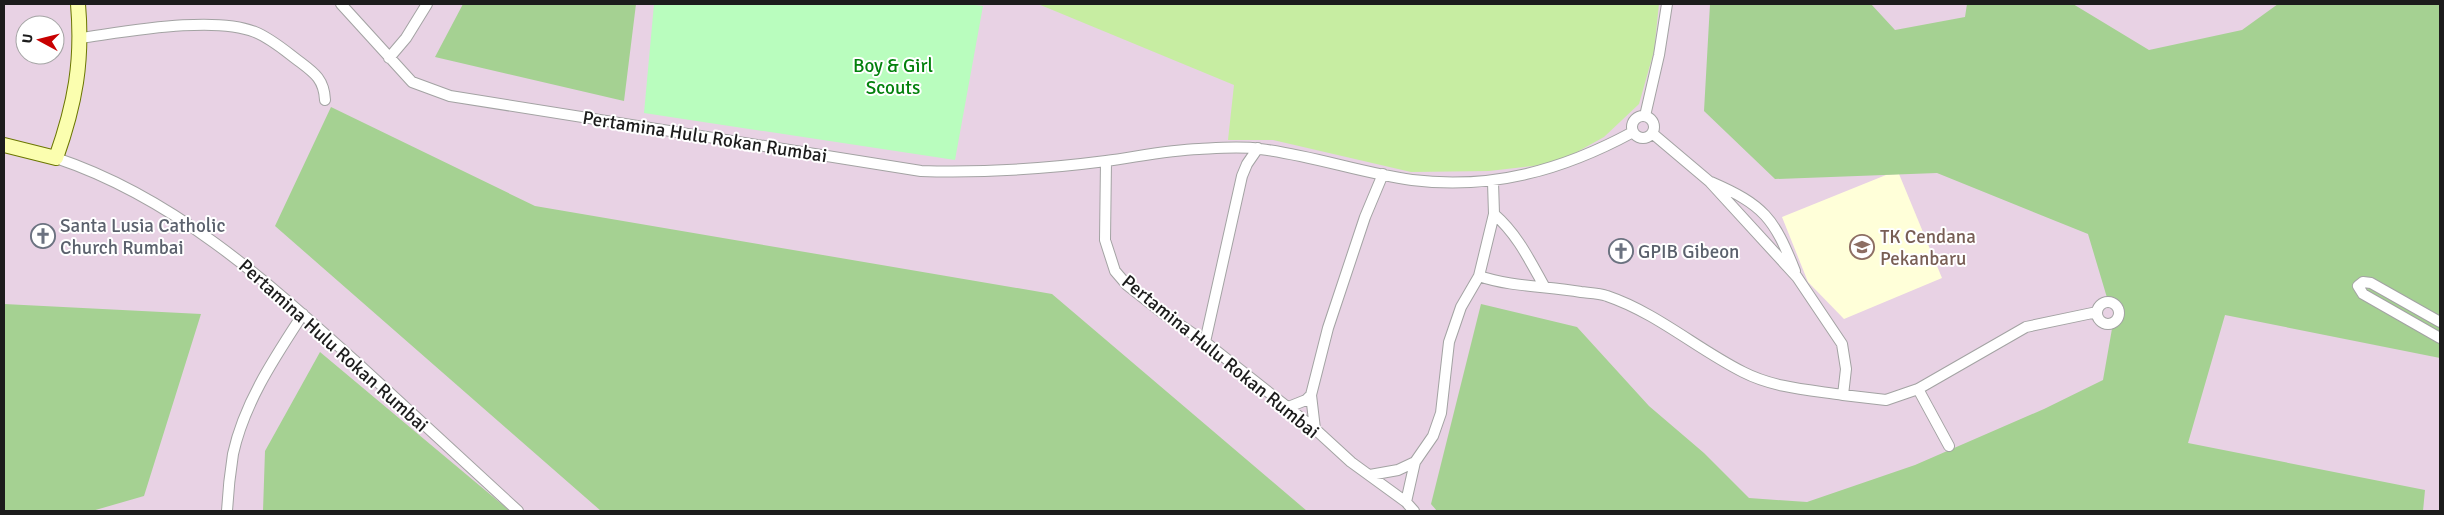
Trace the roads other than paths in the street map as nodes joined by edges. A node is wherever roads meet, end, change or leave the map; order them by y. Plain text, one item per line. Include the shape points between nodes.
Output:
1 (78, 4) edge
2 (341, 4) edge
3 (427, 4) edge
4 (1667, 4) edge
5 (80, 38) junction
6 (389, 58) junction
7 (325, 100) dead end
8 (1645, 116) junction
9 (1633, 132) junction
10 (1652, 133) junction
11 (4, 145) edge
12 (1258, 148) junction
13 (56, 158) junction
14 (1106, 161) junction
15 (1383, 174) junction
16 (1494, 182) junction
17 (1710, 182) junction
18 (1494, 214) junction
19 (1479, 276) junction
20 (1797, 277) junction
21 (1544, 286) junction
22 (2097, 312) dead end
23 (304, 314) junction
24 (2440, 322) edge
25 (2440, 338) edge
26 (1205, 342) junction
27 (1918, 389) junction
28 (1311, 395) junction
29 (1844, 395) junction
30 (1286, 408) junction
31 (1315, 429) junction
32 (1949, 446) dead end
33 (1415, 462) junction
34 (1370, 475) junction
35 (1406, 502) junction
36 (227, 511) edge
37 (518, 511) edge
38 (1414, 511) edge

1 - 5 street
2 - 6 street, Pertamina Hulu Rokan Rumbai
3 - 6 street
4 - 8 street via 1660,55
5 - 7 street via 175,26 239,27 267,38 312,70 324,88
5 - 13 street via 79,74 71,116
6 - 14 street, Pertamina Hulu Rokan Rumbai via 412,82 450,96 921,171 989,172
8 - 9 street via 1634,120
8 - 10 street via 1653,123
9 - 10 street via 1642,138
9 - 16 street, Pertamina Hulu Rokan Rumbai via 1552,167
10 - 17 street
11 - 13 street, Pertamina Hulu Rokan Rumbai
12 - 14 street, Pertamina Hulu Rokan Rumbai via 1198,149
12 - 15 street, Pertamina Hulu Rokan Rumbai
12 - 26 street via 1242,176
13 - 23 street, Pertamina Hulu Rokan Rumbai via 109,179 169,211 242,261
14 - 26 street, Pertamina Hulu Rokan Rumbai via 1105,240 1115,271 1139,296
15 - 16 street, Pertamina Hulu Rokan Rumbai via 1450,183
15 - 28 street via 1342,284
16 - 18 street
17 - 20 street
17 - 20 street via 1736,192 1771,220
18 - 19 street
18 - 21 street via 1519,240
19 - 21 street via 1496,282
19 - 33 street via 1461,307 1449,342 1441,413 1433,436
20 - 29 street via 1842,344 1846,369
21 - 29 street via 1614,299 1648,314 1756,378 1782,386
22 - 27 street via 2026,327
23 - 36 street via 269,366 248,410 234,454
23 - 37 street, Pertamina Hulu Rokan Rumbai
24 - 25 street via 2371,283 2363,282 2358,286 2363,294
26 - 30 street, Pertamina Hulu Rokan Rumbai
27 - 29 street via 1886,400
27 - 32 street
28 - 30 street
28 - 31 street
30 - 31 street, Pertamina Hulu Rokan Rumbai
31 - 34 street, Pertamina Hulu Rokan Rumbai via 1337,451
33 - 34 street via 1398,470
33 - 35 street
34 - 35 street, Pertamina Hulu Rokan Rumbai
35 - 38 street, Pertamina Hulu Rokan Rumbai

